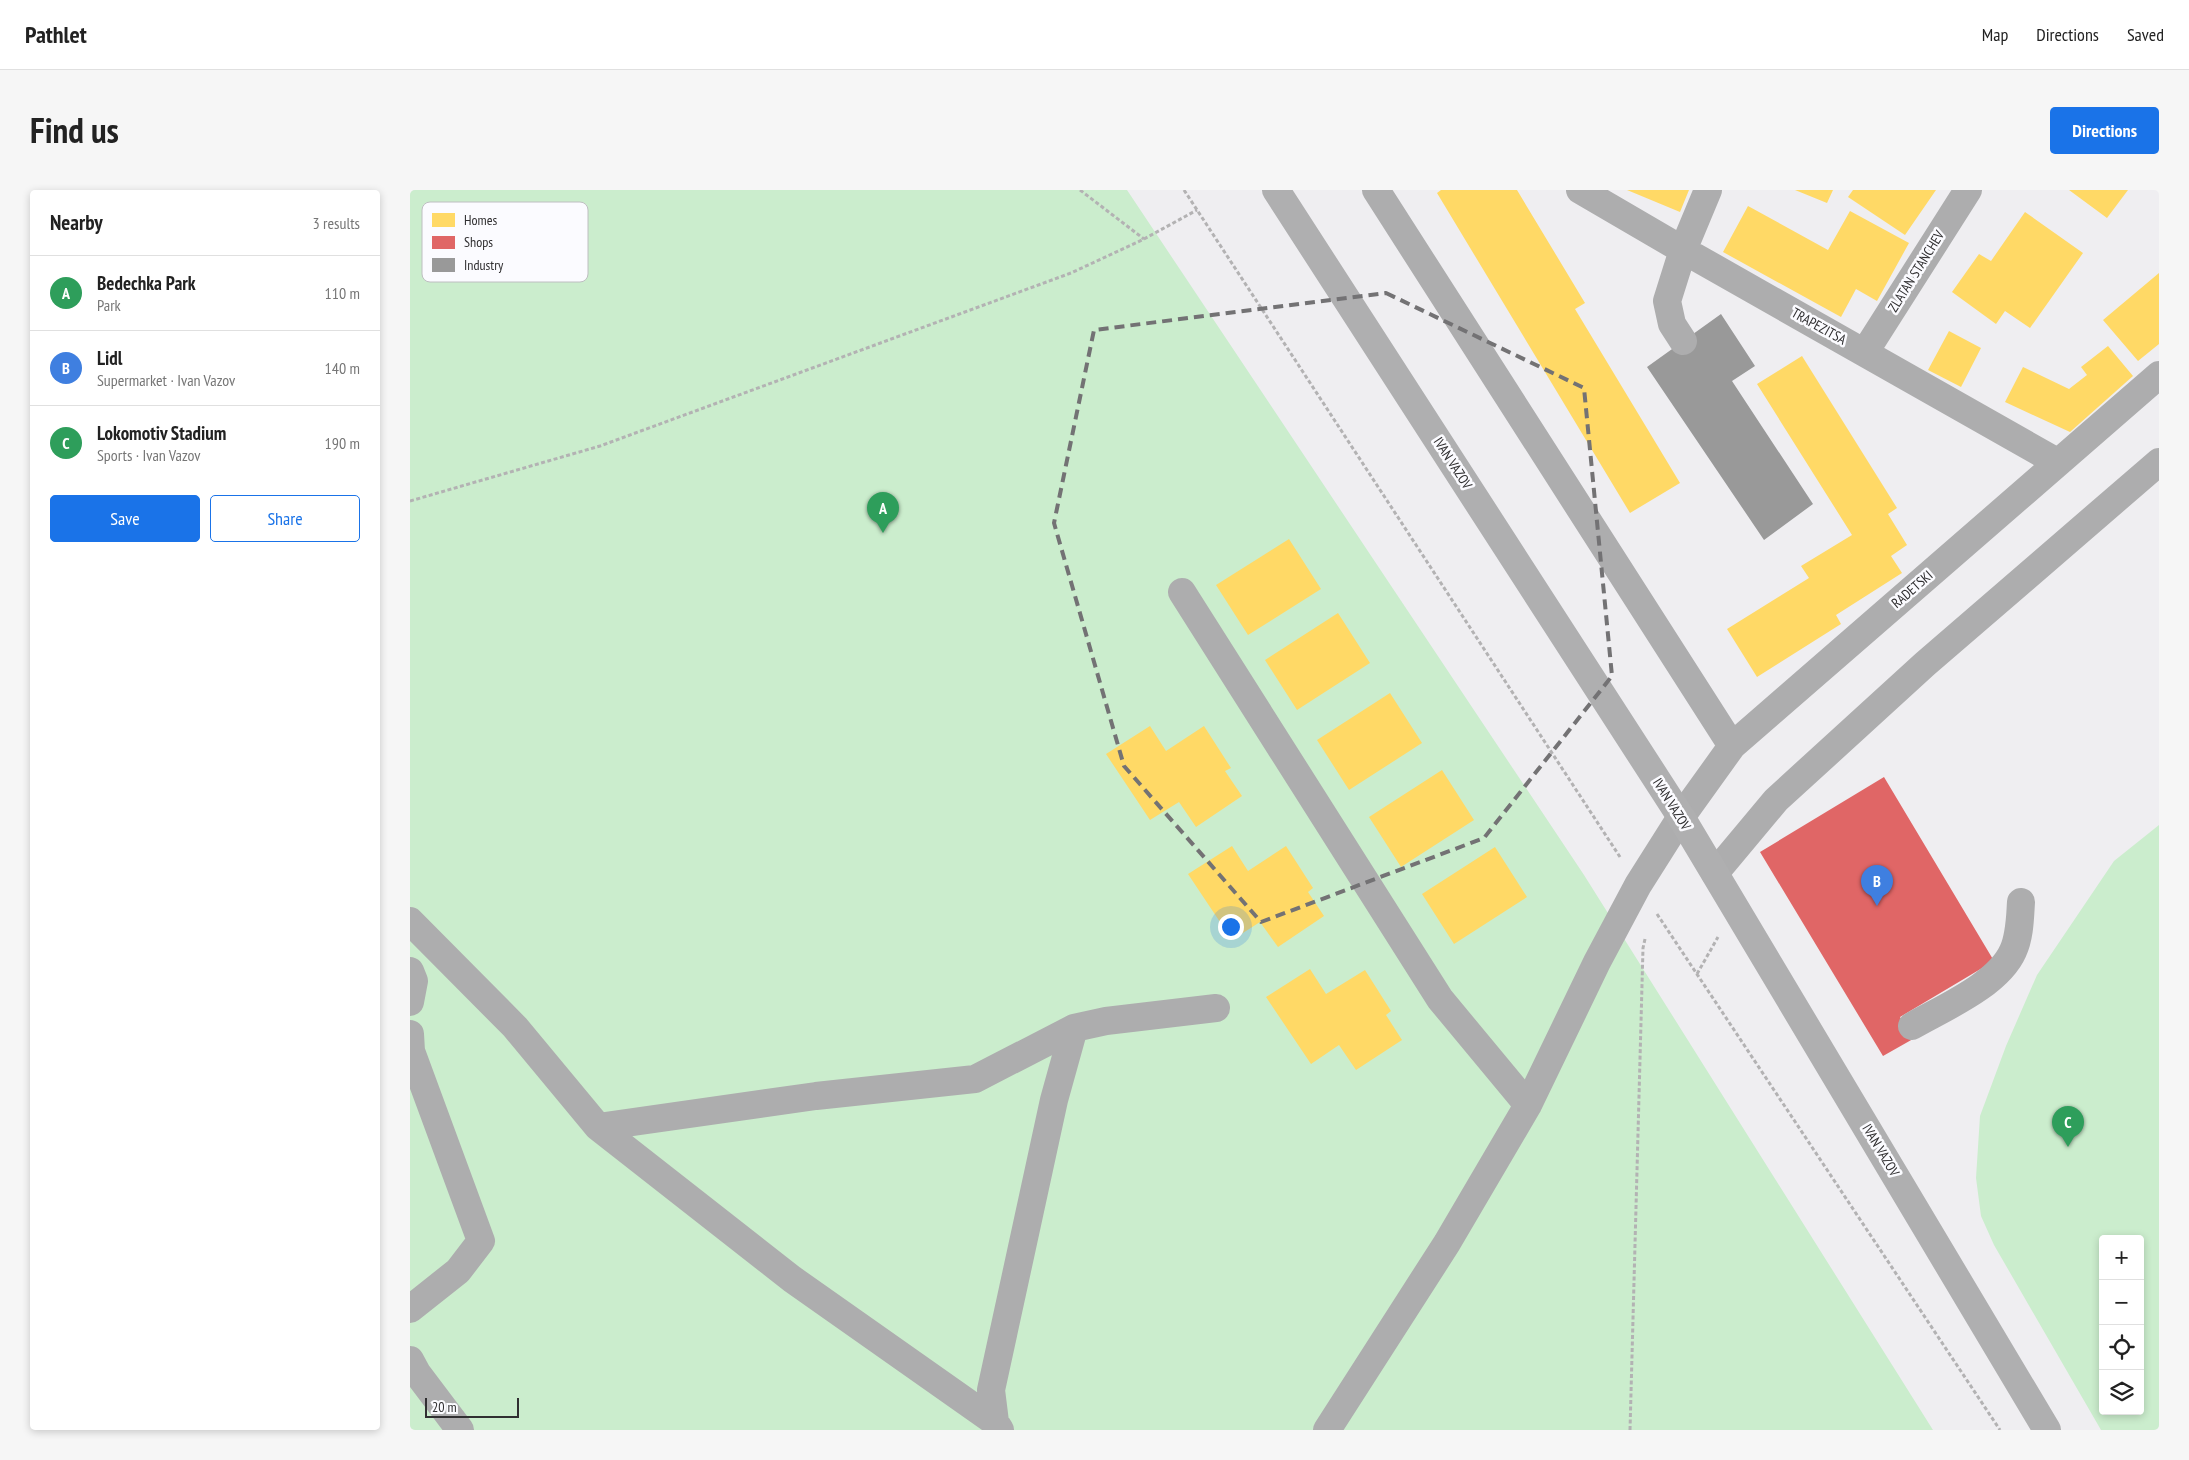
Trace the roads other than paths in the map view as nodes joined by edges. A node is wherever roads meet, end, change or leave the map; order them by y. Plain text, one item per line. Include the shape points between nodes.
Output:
1 (1276, 190) edge
2 (1376, 190) edge
3 (1580, 190) edge
4 (1708, 190) edge
5 (1968, 190) edge
6 (1683, 250) junction
7 (1682, 341) dead end
8 (1865, 352) junction
9 (2159, 375) edge
10 (2058, 462) junction
11 (2159, 462) edge
12 (1182, 592) dead end
13 (1732, 746) junction
14 (1681, 817) junction
15 (1715, 873) junction
16 (2021, 902) dead end
17 (410, 920) edge
18 (410, 971) edge
19 (410, 1002) edge
20 (1216, 1008) dead end
21 (1912, 1026) dead end
22 (1074, 1028) junction
23 (410, 1034) edge
24 (1528, 1105) junction
25 (598, 1127) junction
26 (410, 1309) edge
27 (410, 1360) edge
28 (998, 1426) edge
29 (460, 1430) edge
30 (1327, 1430) edge
31 (2048, 1430) edge

1 - 14 main road, IVAN VAZOV
2 - 13 street
3 - 6 street, TRAPEZITSA
4 - 6 street
5 - 8 street, ZLATAN STANCHEV
6 - 7 street via 1667,301 1672,324
6 - 8 street, TRAPEZITSA
8 - 10 street, TRAPEZITSA
9 - 10 street, RADETSKI
10 - 13 street, RADETSKI
11 - 15 street via 1925,664 1776,800
12 - 24 street via 1440,999
13 - 14 street, RADETSKI
14 - 15 main road, IVAN VAZOV
14 - 24 street, RADETSKI via 1638,885 1597,962
15 - 31 main road, IVAN VAZOV
16 - 21 street via 2014,950 2004,967 1983,984
17 - 25 street via 515,1027
18 - 19 street via 414,980
20 - 22 street
22 - 25 street via 975,1079 816,1096
22 - 28 street via 1054,1100 991,1390
23 - 26 street via 411,1051 482,1241 458,1271
24 - 30 street, RADETSKI via 1447,1243
25 - 28 street via 792,1279
27 - 29 street

